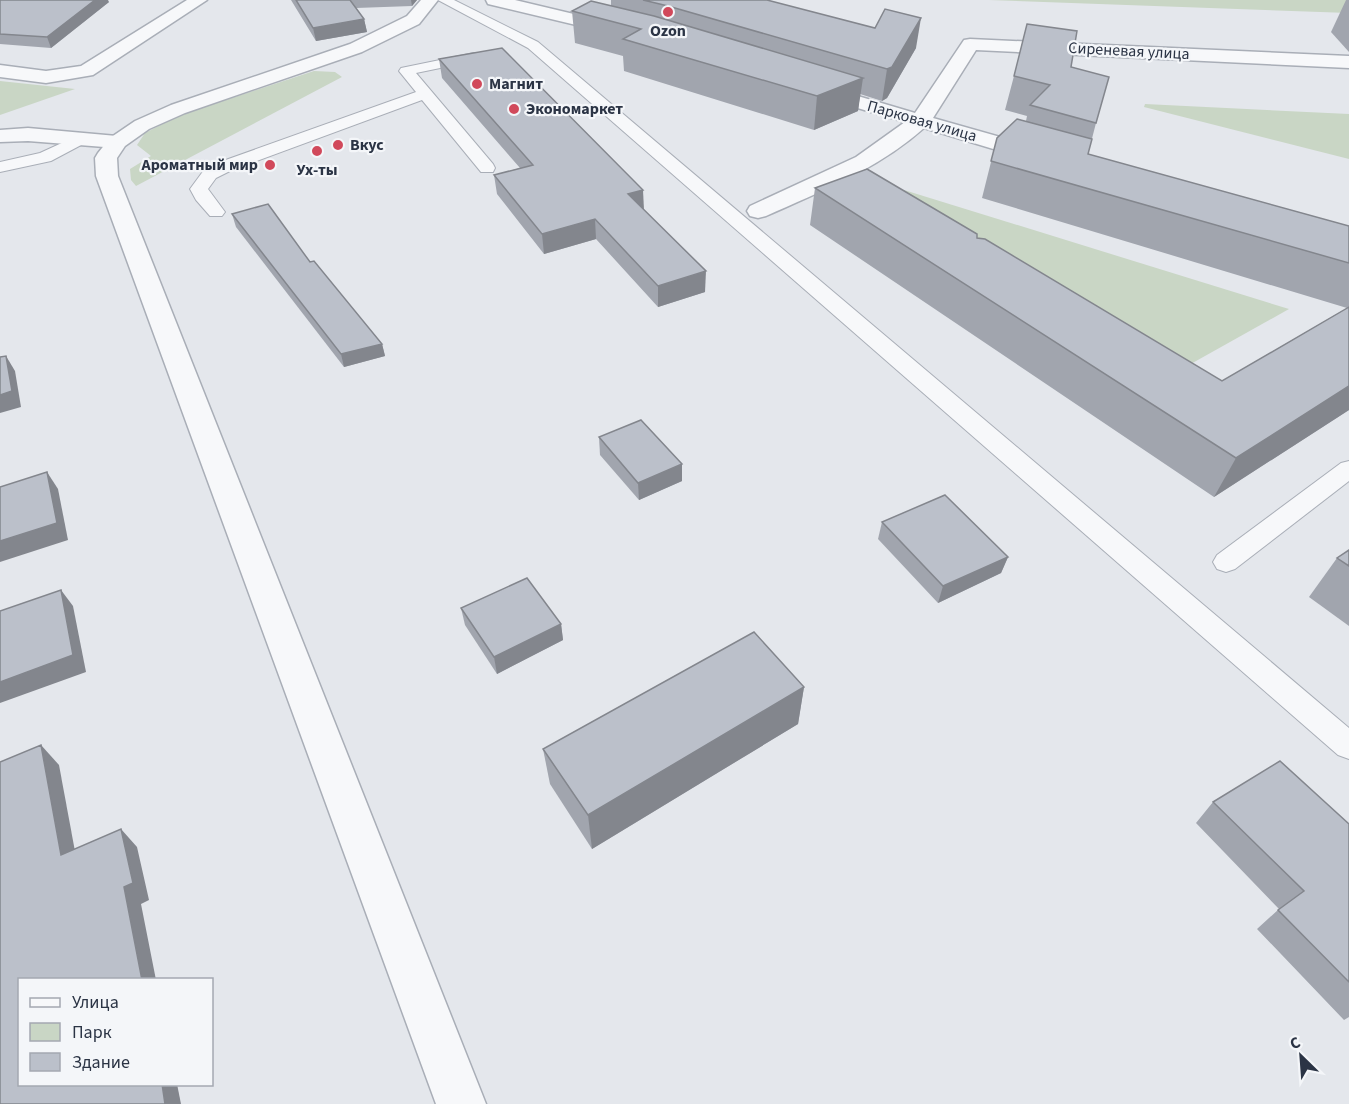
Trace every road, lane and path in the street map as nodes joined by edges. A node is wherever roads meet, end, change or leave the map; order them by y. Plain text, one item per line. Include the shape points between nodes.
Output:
1 (199, 0) edge
2 (430, 0) edge
3 (444, 0) edge
4 (494, 0) edge
5 (633, 34) edge
6 (533, 45) junction
7 (510, 49) dead end
8 (487, 54) edge
9 (1349, 62) edge
10 (0, 71) edge
11 (795, 83) edge
12 (425, 94) junction
13 (918, 121) junction
14 (0, 136) edge
15 (77, 141) junction
16 (117, 142) junction
17 (1054, 160) edge
18 (0, 167) edge
19 (487, 168) dead end
20 (758, 211) dead end
21 (216, 212) dead end
22 (1349, 468) edge
23 (1226, 562) dead end
24 (1349, 746) edge
25 (461, 1104) edge

1 - 10 street via 86,71 46,77
2 - 16 street via 412,20 356,48 178,109 141,125
3 - 6 lane
4 - 5 street
6 - 7 lane
6 - 24 lane
8 - 12 lane via 406,71
9 - 13 street, Сиреневая улица via 970,44
11 - 13 street, Парковая улица
12 - 19 lane
12 - 21 lane via 210,174 199,189
13 - 17 street, Парковая улица
13 - 20 street, Сиреневая улица via 892,144 862,162
14 - 15 street via 38,135
15 - 16 street
15 - 18 lane via 45,157
16 - 25 street via 106,158 107,176
22 - 23 lane

